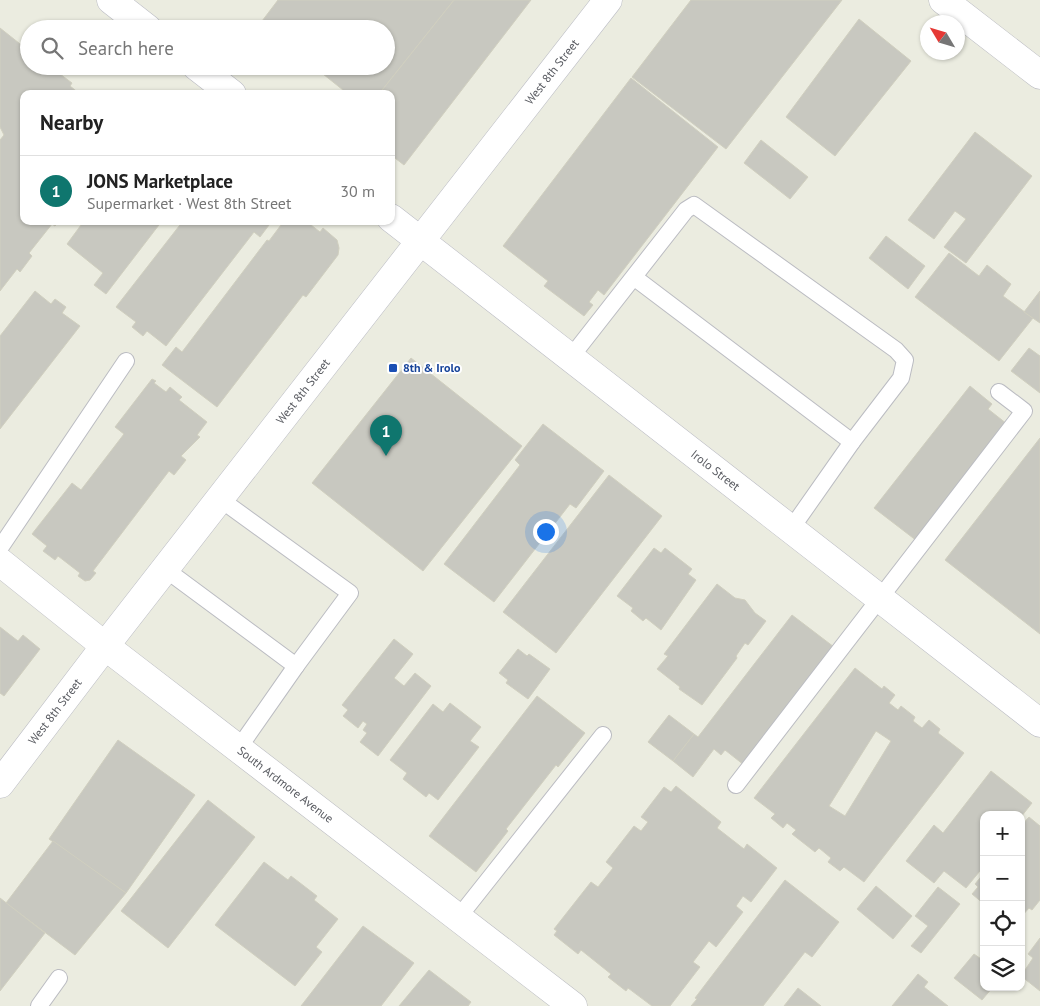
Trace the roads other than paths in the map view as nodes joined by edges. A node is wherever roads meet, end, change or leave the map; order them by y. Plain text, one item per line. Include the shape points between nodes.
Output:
1 (111, 0) edge
2 (608, 0) edge
3 (943, 0) edge
4 (137, 20) edge
5 (208, 75) edge
6 (1040, 75) edge
7 (227, 90) edge
8 (395, 221) edge
9 (421, 240) junction
10 (635, 278) junction
11 (571, 358) junction
12 (126, 361) dead end
13 (999, 392) dead end
14 (852, 442) junction
15 (220, 499) junction
16 (792, 529) junction
17 (0, 548) edge
18 (0, 562) edge
19 (165, 570) junction
20 (880, 599) junction
21 (105, 646) junction
22 (296, 666) junction
23 (1040, 723) edge
24 (603, 734) dead end
25 (238, 749) junction
26 (0, 784) edge
27 (736, 785) dead end
28 (458, 918) junction
29 (59, 978) dead end
30 (39, 1006) edge
31 (573, 1006) edge

1 - 4 main road
2 - 9 main road, West 8th Street
3 - 6 main road
5 - 7 main road
8 - 9 main road, Irolo Street
9 - 11 main road, Irolo Street
9 - 15 main road, West 8th Street
10 - 11 lane
10 - 14 lane
10 - 14 lane via 686,210 694,205 896,350 905,360 901,378
11 - 16 main road, Irolo Street
12 - 17 lane
13 - 20 lane via 1024,411
14 - 16 lane
15 - 19 main road, West 8th Street
15 - 22 lane via 350,593
16 - 20 main road, Irolo Street
18 - 21 main road, South Ardmore Avenue
19 - 21 main road, West 8th Street
19 - 22 lane
20 - 23 main road, Irolo Street
20 - 27 lane
21 - 25 main road, South Ardmore Avenue
21 - 26 main road, West 8th Street
22 - 25 lane
24 - 28 lane
25 - 28 main road, South Ardmore Avenue
28 - 31 main road, South Ardmore Avenue
29 - 30 lane

